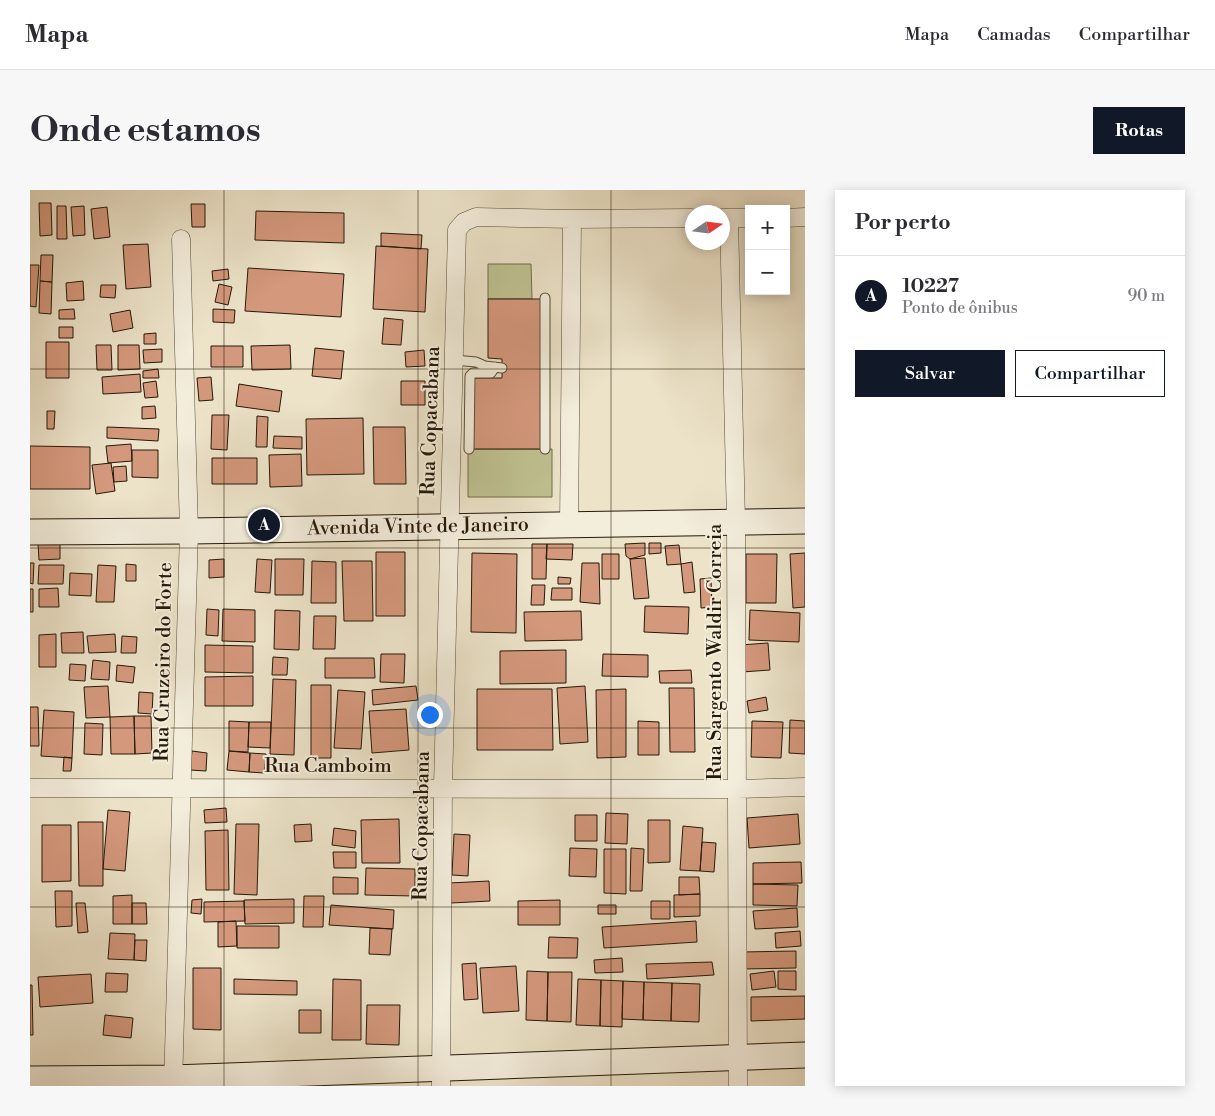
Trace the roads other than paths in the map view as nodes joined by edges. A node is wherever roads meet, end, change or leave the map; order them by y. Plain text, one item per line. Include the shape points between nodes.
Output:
1 (805, 217) edge
2 (685, 218) edge
3 (730, 218) edge
4 (745, 218) edge
5 (790, 218) edge
6 (572, 219) junction
7 (181, 239) dead end
8 (727, 250) edge
9 (545, 298) dead end
10 (454, 360) junction
11 (469, 449) dead end
12 (545, 449) dead end
13 (805, 521) edge
14 (736, 522) junction
15 (569, 525) junction
16 (449, 527) junction
17 (189, 531) junction
18 (30, 532) edge
19 (182, 787) junction
20 (805, 787) edge
21 (30, 788) edge
22 (443, 788) junction
23 (737, 789) junction
24 (805, 1055) edge
25 (738, 1058) junction
26 (441, 1077) edge
27 (30, 1080) edge
28 (173, 1082) edge
29 (738, 1086) edge

1 - 5 street
2 - 6 street
3 - 4 street
6 - 10 street, Rua Copacabana via 476,217 464,222 457,230
6 - 15 street
7 - 17 street, Rua Cruzeiro do Forte
8 - 14 street, Rua Sargento Waldir Correia
9 - 12 lane
10 - 11 lane via 498,368 491,373 470,376
10 - 16 street, Rua Copacabana
13 - 14 street, Avenida Vinte de Janeiro
14 - 15 street, Avenida Vinte de Janeiro
14 - 23 street, Rua Sargento Waldir Correia
15 - 16 street, Avenida Vinte de Janeiro
16 - 17 street, Avenida Vinte de Janeiro
16 - 22 street, Rua Copacabana
17 - 18 street, Avenida Vinte de Janeiro
17 - 19 street, Rua Cruzeiro do Forte
19 - 21 street, Rua Camboim
19 - 22 street, Rua Camboim
19 - 28 street, Rua Cruzeiro do Forte
20 - 23 street, Rua Camboim
22 - 23 street, Rua Camboim
22 - 26 street, Rua Copacabana
23 - 25 street, Rua Sargento Waldir Correia
24 - 25 street
25 - 26 street
25 - 29 street, Rua Sargento Waldir Correia
26 - 28 street
27 - 28 street

